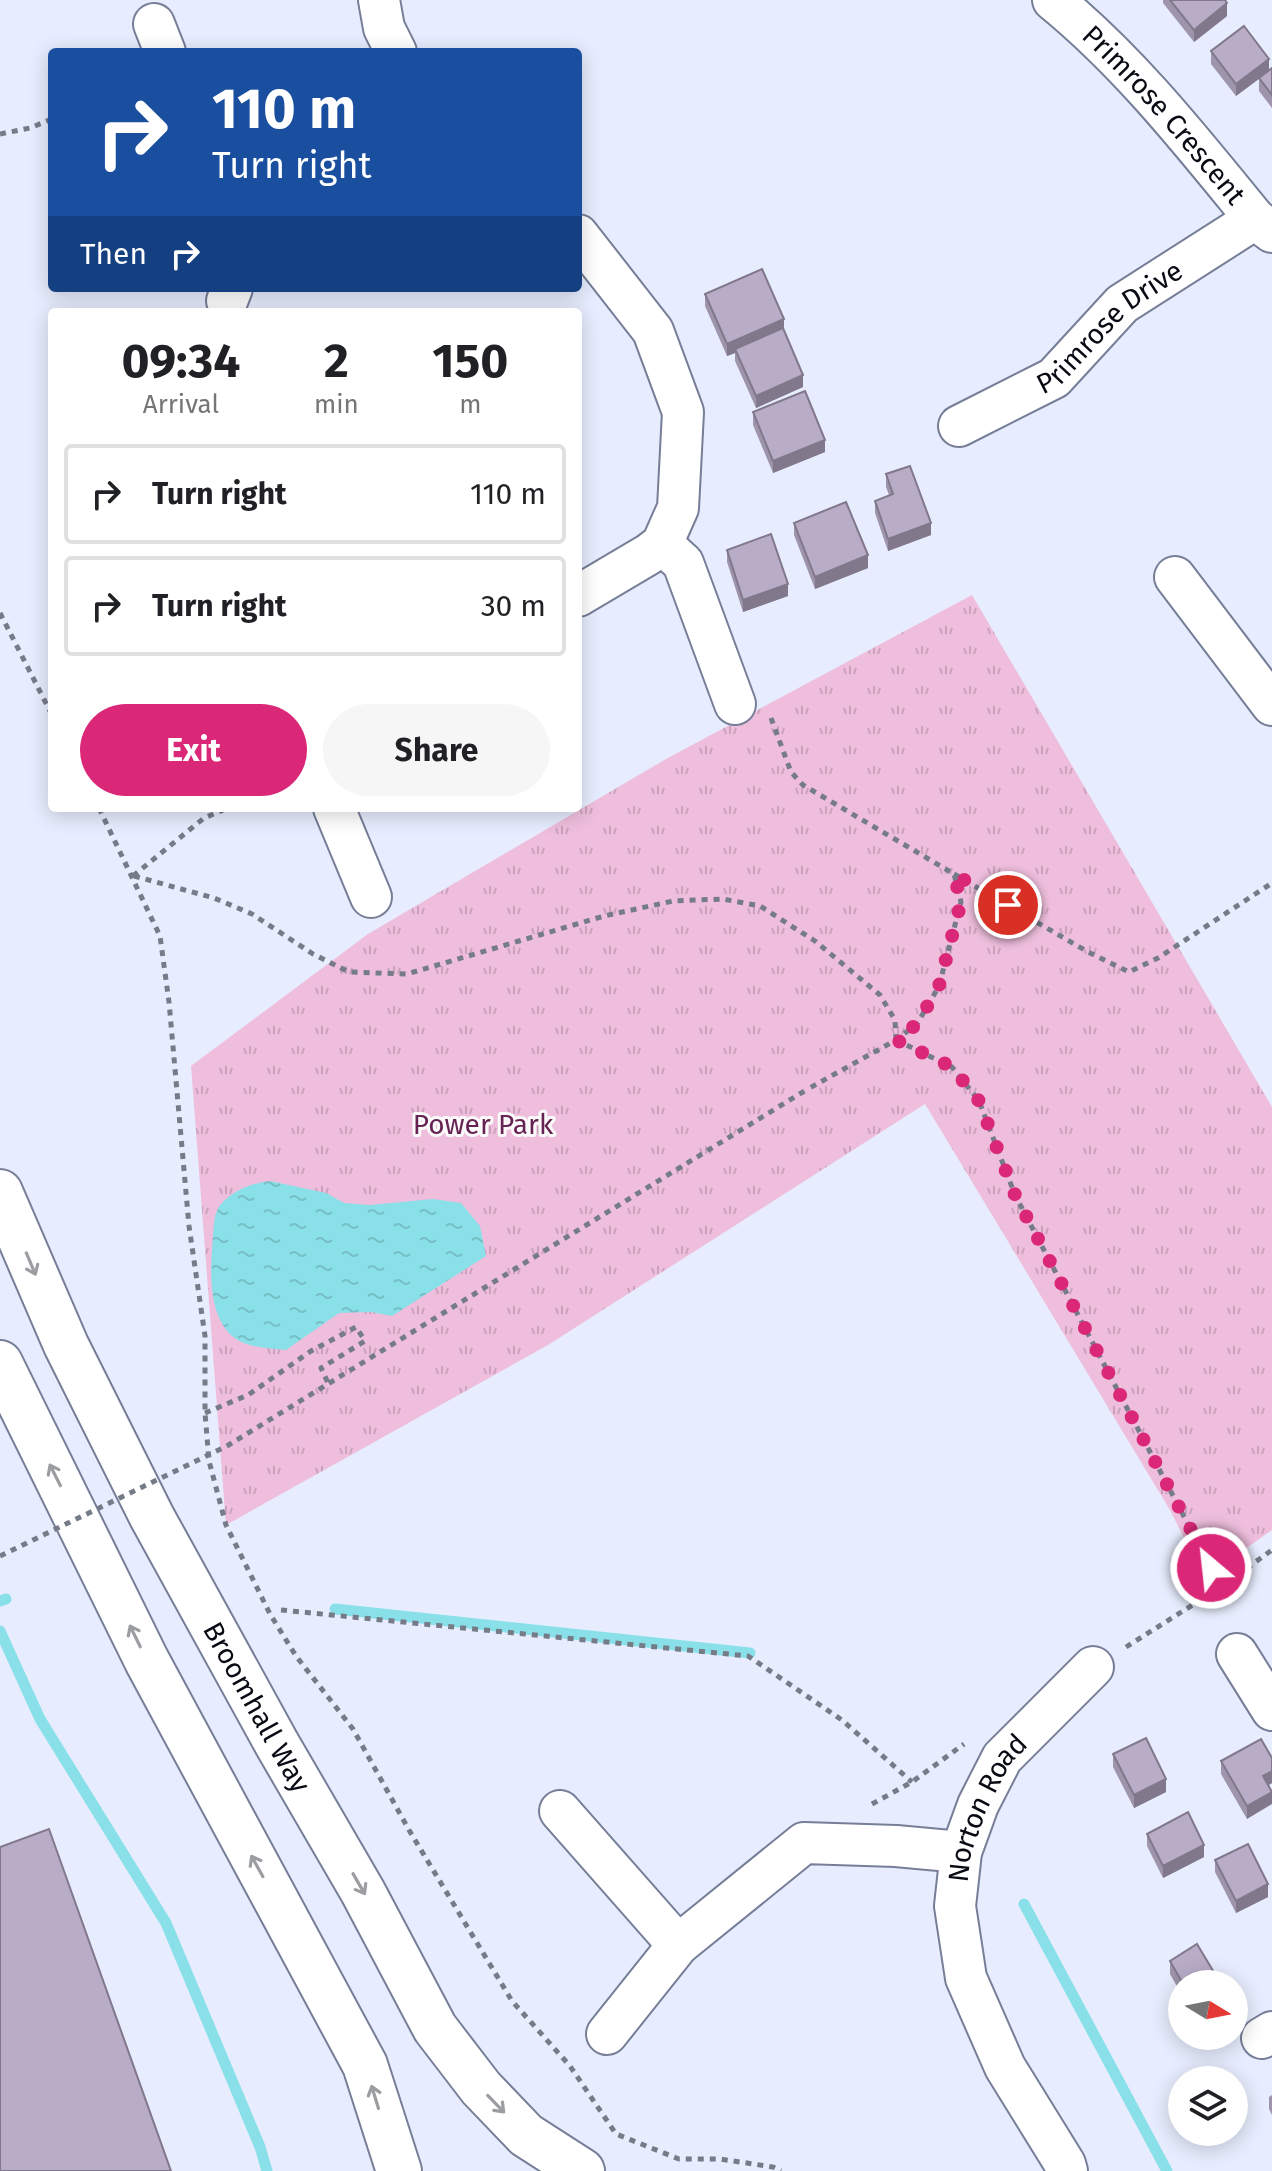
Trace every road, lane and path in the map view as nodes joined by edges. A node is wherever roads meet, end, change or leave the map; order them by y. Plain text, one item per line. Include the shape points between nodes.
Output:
1 (379, 0) edge
2 (1053, 0) edge
3 (394, 48) edge
4 (48, 121) edge
5 (0, 134) edge
6 (1263, 225) edge
7 (582, 240) edge
8 (959, 426) dead end
9 (662, 544) junction
10 (1175, 577) dead end
11 (582, 594) edge
12 (0, 613) edge
13 (735, 704) dead end
14 (1272, 705) edge
15 (48, 707) edge
16 (803, 785) dead end
17 (101, 812) edge
18 (218, 812) edge
19 (336, 812) edge
20 (954, 874) junction
21 (133, 876) junction
22 (1272, 883) edge
23 (371, 897) dead end
24 (896, 1040) junction
25 (0, 1192) edge
26 (0, 1363) edge
27 (329, 1385) junction
28 (205, 1413) junction
29 (1272, 1550) edge
30 (0, 1556) edge
31 (1221, 1587) junction
32 (270, 1614) junction
33 (1237, 1654) dead end
34 (1093, 1667) joint
35 (1272, 1710) edge
36 (975, 1736) dead end
37 (912, 1782) junction
38 (871, 1805) dead end
39 (560, 1811) dead end
40 (961, 1852) junction
41 (678, 1945) junction
42 (607, 2034) dead end
43 (399, 2171) edge
44 (582, 2171) edge
45 (781, 2171) edge
46 (1067, 2171) edge

1 - 3 street
2 - 6 street, Primrose Crescent via 1085,26 1170,116
4 - 5 path
6 - 8 street, Primrose Drive via 1122,304 1054,378
7 - 9 street via 653,331 683,412 678,508
9 - 11 street
9 - 13 street via 683,563
10 - 14 street
12 - 15 path
16 - 20 path
17 - 21 path
18 - 21 path
19 - 23 street
20 - 22 path via 1129,972
20 - 24 path via 961,902 939,986 917,1024
21 - 24 path via 252,914 349,972 407,974 673,901 723,899 760,906 815,941 880,995 895,1020
21 - 28 path via 160,936 169,1002 189,1226 205,1336
24 - 27 path, bridge via 806,1090
24 - 31 path via 952,1067 979,1101 1015,1195
25 -> 44 highway, Broomhall Way via 66,1345 152,1517 435,2028 526,2135
43 -> 26 highway via 365,2065 147,1661
27 - 28 path via 321,1368 365,1341 356,1327 248,1395
27 - 30 path, bridge via 227,1446
28 - 32 path via 209,1461 226,1525
29 - 31 path
31 - 34 path
32 - 37 path via 281,1610 748,1656 842,1720
32 - 45 path via 353,1729 512,2001 570,2066 616,2134 679,2159 720,2159
33 - 35 street
34 - 40 street, Norton Road via 1002,1758
36 - 37 path
37 - 38 path
39 - 41 street
40 - 41 street via 804,1843
40 - 46 street, Norton Road via 955,1906 966,1978 1005,2067
41 - 42 street

